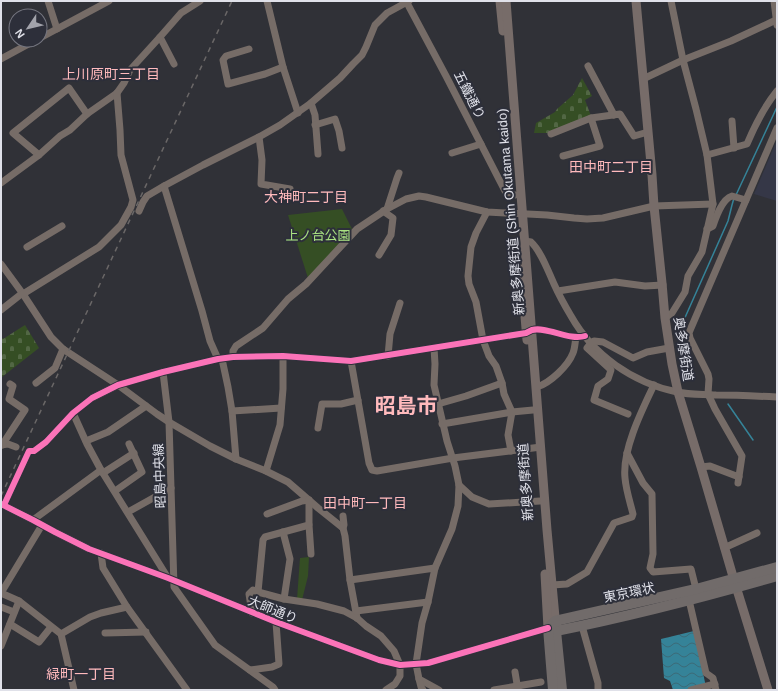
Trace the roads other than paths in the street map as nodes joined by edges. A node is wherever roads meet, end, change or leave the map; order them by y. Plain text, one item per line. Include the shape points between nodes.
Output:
1 (48, 1) edge
2 (109, 1) edge
3 (200, 1) edge
4 (267, 1) edge
5 (407, 1) edge
6 (500, 1) edge
7 (506, 1) edge
8 (636, 1) edge
9 (671, 1) edge
10 (774, 1) edge
11 (776, 20) edge
12 (777, 25) edge
13 (57, 29) junction
14 (48, 34) edge
15 (160, 38) junction
16 (20, 48) edge
17 (249, 49) dead end
18 (1, 58) edge
19 (682, 60) junction
20 (174, 64) dead end
21 (588, 66) dead end
22 (283, 67) junction
23 (643, 79) junction
24 (777, 91) edge
25 (116, 93) junction
26 (311, 103) junction
27 (298, 113) junction
28 (87, 114) junction
29 (614, 115) junction
30 (591, 118) junction
31 (316, 125) junction
32 (730, 125) dead end
33 (777, 128) edge
34 (648, 132) junction
35 (551, 134) dead end
36 (260, 137) junction
37 (481, 144) junction
38 (342, 148) dead end
39 (734, 148) junction
40 (452, 153) dead end
41 (318, 154) dead end
42 (39, 155) junction
43 (707, 155) junction
44 (563, 156) dead end
45 (400, 173) dead end
46 (1, 183) edge
47 (164, 186) junction
48 (290, 189) dead end
49 (515, 195) junction
50 (746, 200) junction
51 (713, 204) junction
52 (654, 206) junction
53 (385, 210) junction
54 (139, 211) dead end
55 (487, 212) junction
56 (520, 214) junction
57 (62, 226) dead end
58 (707, 229) junction
59 (525, 241) junction
60 (29, 245) dead end
61 (379, 255) dead end
62 (1, 264) edge
63 (663, 285) junction
64 (558, 291) junction
65 (23, 294) junction
66 (400, 303) dead end
67 (1, 310) edge
68 (665, 318) junction
69 (529, 332) junction
70 (585, 336) junction
71 (576, 337) junction
72 (483, 340) junction
73 (591, 343) junction
74 (434, 348) junction
75 (670, 348) junction
76 (63, 349) junction
77 (283, 356) junction
78 (388, 356) junction
79 (233, 357) junction
80 (220, 359) junction
81 (350, 362) junction
82 (163, 372) junction
83 (36, 383) dead end
84 (502, 383) junction
85 (10, 384) dead end
86 (654, 385) junction
87 (118, 386) junction
88 (537, 387) junction
89 (678, 392) junction
90 (708, 394) junction
91 (777, 397) edge
92 (358, 400) junction
93 (438, 404) junction
94 (146, 406) junction
95 (281, 408) junction
96 (533, 410) junction
97 (232, 411) junction
98 (512, 412) junction
99 (73, 413) junction
100 (628, 414) dead end
101 (170, 422) junction
102 (442, 424) junction
103 (318, 428) dead end
104 (86, 441) junction
105 (129, 444) dead end
106 (2, 445) edge
107 (16, 447) dead end
108 (539, 447) junction
109 (511, 451) junction
110 (134, 453) junction
111 (627, 454) junction
112 (453, 458) junction
113 (236, 459) junction
114 (701, 467) junction
115 (102, 471) junction
116 (266, 471) junction
117 (459, 485) junction
118 (171, 488) junction
119 (114, 491) junction
120 (309, 500) junction
121 (540, 501) junction
122 (2, 504) edge
123 (128, 512) junction
124 (267, 514) dead end
125 (343, 516) dead end
126 (33, 520) junction
127 (42, 525) junction
128 (309, 525) junction
129 (343, 528) junction
130 (283, 532) junction
131 (757, 533) dead end
132 (724, 548) junction
133 (101, 553) junction
134 (311, 554) dead end
135 (777, 567) edge
136 (435, 568) junction
137 (777, 576) edge
138 (171, 579) junction
139 (350, 580) junction
140 (735, 584) junction
141 (552, 585) junction
142 (696, 589) junction
143 (258, 592) junction
144 (1, 593) edge
145 (284, 599) junction
146 (689, 600) junction
147 (19, 601) junction
148 (428, 602) junction
149 (128, 607) junction
150 (1, 608) edge
151 (356, 611) junction
152 (14, 612) junction
153 (252, 613) junction
154 (357, 618) junction
155 (276, 622) junction
156 (10, 624) junction
157 (582, 626) junction
158 (51, 627) junction
159 (553, 627) junction
160 (4, 632) edge
161 (146, 632) junction
162 (105, 633) dead end
163 (61, 634) junction
164 (1, 646) edge
165 (416, 664) junction
166 (400, 665) junction
167 (250, 670) junction
168 (515, 672) dead end
169 (419, 679) junction
170 (541, 682) dead end
171 (716, 687) edge
172 (518, 688) edge
173 (74, 690) edge
174 (187, 690) edge
175 (275, 690) edge
176 (386, 690) edge
177 (423, 690) edge
178 (439, 690) edge
179 (494, 690) edge
180 (553, 690) edge
181 (562, 690) edge
182 (598, 690) edge
183 (691, 690) edge
184 (768, 690) edge

1 - 13 street
2 - 13 street
3 - 15 street via 181,13
4 - 22 street
5 - 26 street via 387,13 375,25 362,55 331,87
5 - 37 street, 五鐵通り
6 - 49 main road, 新奥多摩街道 (Shin Okutama kaido)
7 - 56 main road, 新奥多摩街道 (Shin Okutama kaido)
8 - 23 main road, 奥多摩街道
9 - 19 street
10 - 11 street
11 - 12 street
11 - 19 street
13 - 14 street
15 - 20 street
15 - 25 street via 130,70
16 - 18 street
17 - 22 street via 226,56 223,60 228,84
19 - 23 street
19 - 43 street
21 - 29 street
22 - 27 street
23 - 34 main road, 奥多摩街道
24 - 39 street via 769,101 747,144
25 - 28 street
25 - 65 street via 121,155 133,200 131,207 121,225 99,247
26 - 27 street
26 - 31 street
27 - 36 street
28 - 42 street
28 - 42 street via 69,88 13,133
29 - 30 street
29 - 34 street via 620,114 634,136
30 - 35 street
30 - 44 street via 600,146
31 - 38 street via 335,119
31 - 41 street
32 - 39 street
33 - 50 street
34 - 52 main road, 奥多摩街道
36 - 47 street
36 - 48 street via 262,184
37 - 40 street
37 - 49 street, 五鐵通り via 505,190
39 - 43 street
42 - 46 street
43 - 51 street
45 - 53 street
47 - 54 street via 147,196
47 - 80 street via 210,341
49 - 56 main road, 新奥多摩街道 (Shin Okutama kaido)
50 - 58 street via 734,196 727,198 713,226
50 - 90 street via 690,330 690,338 708,376
51 - 52 street
51 - 58 street
52 - 56 street via 595,219
52 - 63 main road, 奥多摩街道
53 - 55 street via 406,199 419,196
53 - 61 street via 393,218 391,235
53 - 79 street via 357,229 263,328 236,346
55 - 56 street
55 - 72 street via 473,242 468,276
56 - 59 main road, 新奥多摩街道 (Shin Okutama kaido)
56 - 69 main road, 新奥多摩街道 (Shin Okutama kaido)
57 - 60 street
58 - 68 street via 702,252 688,276 685,292 672,313
59 - 64 street via 534,245
59 - 69 main road, 新奥多摩街道 (Shin Okutama kaido)
62 - 65 street
63 - 64 street via 645,286 615,282
63 - 68 main road, 奥多摩街道
64 - 70 street
65 - 67 street
65 - 76 street via 51,337
66 - 78 street via 390,334
68 - 75 main road, 奥多摩街道
69 - 71 street via 548,331
69 - 72 street
69 - 88 main road, 新奥多摩街道 (Shin Okutama kaido)
69 - 96 main road, 新奥多摩街道
70 - 71 street
70 - 73 street
71 - 88 street via 574,352 569,361 551,380
72 - 74 street
72 - 84 street
73 - 75 street via 603,342 632,358
73 - 86 street via 617,366
73 - 100 street via 587,348 610,370 608,379 598,386 594,400
74 - 78 street
74 - 93 street via 434,385
75 - 89 main road, 奥多摩街道
76 - 83 street via 54,368
76 - 87 street
77 - 79 street
77 - 81 street
77 - 95 street
78 - 81 street
79 - 80 street
80 - 82 street
80 - 97 street
81 - 92 street
82 - 87 street
82 - 101 street, 昭島中央線
84 - 93 street
84 - 98 street
85 - 106 street via 13,386 9,399 25,410
86 - 89 street
86 - 111 street via 632,435
87 - 94 street
87 - 99 street via 92,398
88 - 108 main road, 新奥多摩街道 (Shin Okutama kaido)
89 - 90 street
89 - 114 main road, 奥多摩街道
90 - 91 street
90 - 114 street via 742,456 738,480 710,466
92 - 103 street via 341,404 322,404
92 - 112 street via 372,470
93 - 102 street
94 - 101 street
94 - 104 street via 108,432
95 - 97 street
95 - 116 street via 280,425
96 - 98 street
96 - 108 main road, 新奥多摩街道
97 - 113 street
98 - 102 street
98 - 109 street via 508,435
99 - 104 street
99 - 122 street via 46,442 30,452
101 - 113 street
101 - 118 street, 昭島中央線
102 - 112 street
104 - 115 street
105 - 110 street
106 - 107 street
108 - 109 street
108 - 121 main road, 新奥多摩街道
108 - 141 main road, 新奥多摩街道 (Shin Okutama kaido)
109 - 112 street
110 - 115 street
110 - 119 street via 142,472
111 - 141 street via 625,477 632,517 614,523 587,572 567,584
111 - 142 street via 652,494 653,554 650,568 653,572 691,569
112 - 117 street
113 - 116 street
114 - 132 main road, 奥多摩街道
115 - 119 street
115 - 126 street
116 - 120 street via 288,482
117 - 121 street via 472,497 485,504
117 - 136 street via 458,506 452,528
118 - 123 street
118 - 138 street, 昭島中央線
119 - 123 street
120 - 124 street
120 - 128 street
120 - 129 street
121 - 159 main road, 新奥多摩街道
122 - 126 street, 大師通り
123 - 138 street
125 - 129 street
126 - 127 street, 大師通り
127 - 133 street, 大師通り
127 - 144 street
128 - 130 street
128 - 134 street
129 - 139 street
130 - 143 street via 263,540
130 - 145 street via 290,559
131 - 132 street
132 - 140 main road, 奥多摩街道
133 - 138 street, 大師通り
133 - 149 street via 103,568
135 - 140 highway, 東京環状
136 - 139 street
136 - 148 street
137 - 140 highway, 東京環状
138 - 153 street, 大師通り
138 - 167 street via 177,593 214,645
139 - 151 street
140 - 142 highway, 東京環状
140 - 146 highway, 東京環状
140 - 184 main road, 奥多摩街道
141 - 159 main road
142 - 159 highway, 東京環状
143 - 145 street
143 - 153 street via 253,590 249,594
144 - 147 street
145 - 154 street via 327,606
146 - 157 highway, 東京環状
146 - 171 street via 706,673 713,678
147 - 152 street
147 - 158 street
148 - 151 street
148 - 165 street
149 - 161 street
149 - 163 street via 90,617
150 - 152 street
151 - 154 street
152 - 156 street
153 - 155 street, 大師通り
154 - 166 street via 381,636 394,651
155 - 166 street, 大師通り via 359,654
155 - 167 street via 279,664
156 - 158 street via 39,642
156 - 160 street
157 - 159 highway, 東京環状
157 - 182 street
158 - 163 street
159 - 165 street, 大師通り via 428,663
159 - 180 highway
159 - 181 highway
160 - 164 street
161 - 162 street
161 - 174 street
163 - 173 street
165 - 166 street, 大師通り
165 - 169 street
166 - 176 street via 400,676 396,684
167 - 175 street
168 - 172 street
169 - 177 street
169 - 178 street
170 - 172 street
171 - 183 street
172 - 179 street

